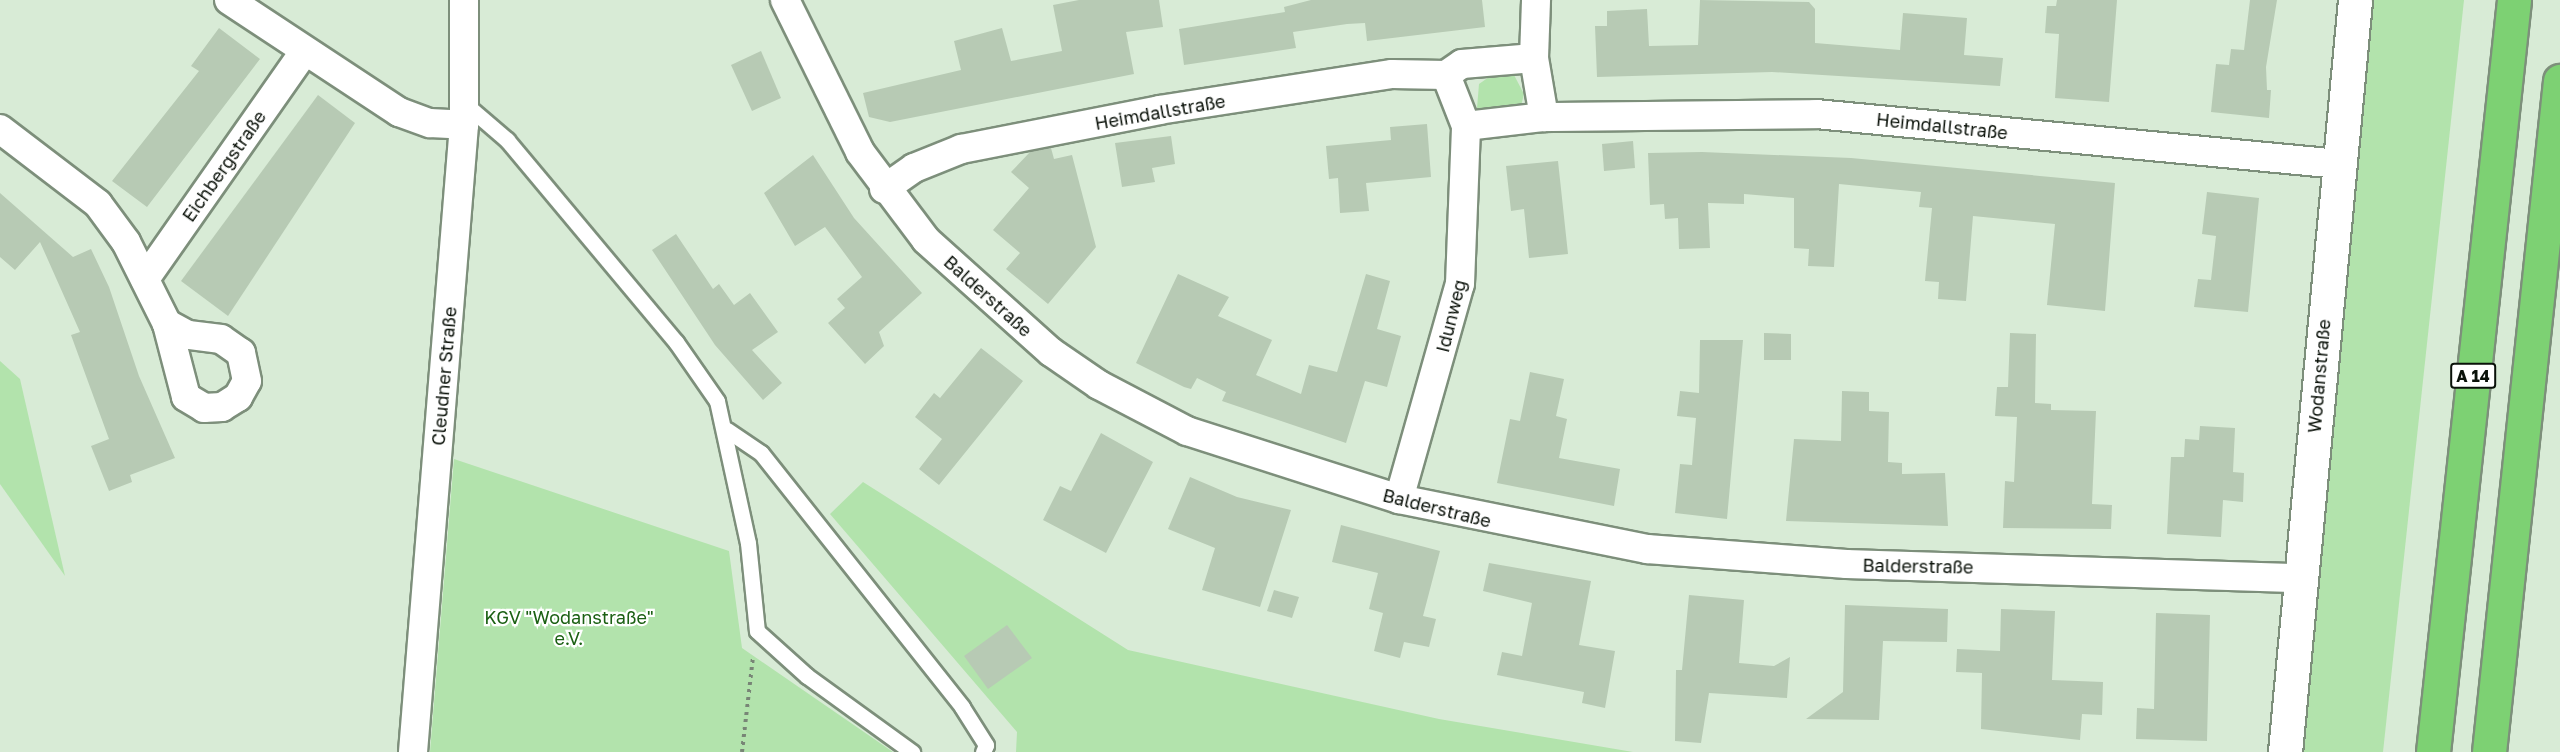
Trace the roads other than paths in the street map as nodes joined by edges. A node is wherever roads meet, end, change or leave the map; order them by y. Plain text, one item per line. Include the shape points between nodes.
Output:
1 (229, 0) edge
2 (464, 0) edge
3 (785, 0) edge
4 (1536, 0) edge
5 (2355, 0) edge
6 (2514, 0) edge
7 (303, 54) junction
8 (1534, 58) junction
9 (1446, 75) junction
10 (2560, 81) edge
11 (464, 114) junction
12 (1544, 117) junction
13 (1466, 126) junction
14 (0, 129) edge
15 (2339, 164) junction
16 (884, 189) junction
17 (145, 279) junction
18 (167, 324) dead end
19 (727, 430) junction
20 (1399, 499) junction
21 (2300, 578) junction
22 (412, 752) edge
23 (912, 752) edge
24 (983, 752) edge
25 (2285, 752) edge
26 (2433, 752) edge
27 (2489, 752) edge

1 - 7 street
2 - 11 street, Cleudner Straße
3 - 16 street, Balderstraße via 834,104
4 - 8 street
5 - 15 street, Wodanstraße
6 - 26 highway, A 14
7 - 11 street via 399,112 430,123
7 - 17 street, Eichbergstraße
8 - 9 street, Heimdallstraße via 1462,64
8 - 12 street
9 - 13 street
9 - 16 street, Heimdallstraße via 1392,74 1159,110 961,149 914,168
10 - 27 highway
11 - 19 lane via 507,140 676,342 717,401
11 - 22 street, Cleudner Straße
12 - 13 street, Heimdallstraße
12 - 15 street, Heimdallstraße via 1816,114
13 - 20 street, Idunweg via 1460,284
14 - 17 street via 98,204
15 - 21 street, Wodanstraße
16 - 20 street, Balderstraße via 970,284 1099,385 1197,435
17 - 18 street
19 - 23 lane via 755,590 757,631 807,676
19 - 24 lane via 761,453 962,707 986,745
20 - 21 street, Balderstraße via 1547,533 1736,559
21 - 25 street, Wodanstraße

